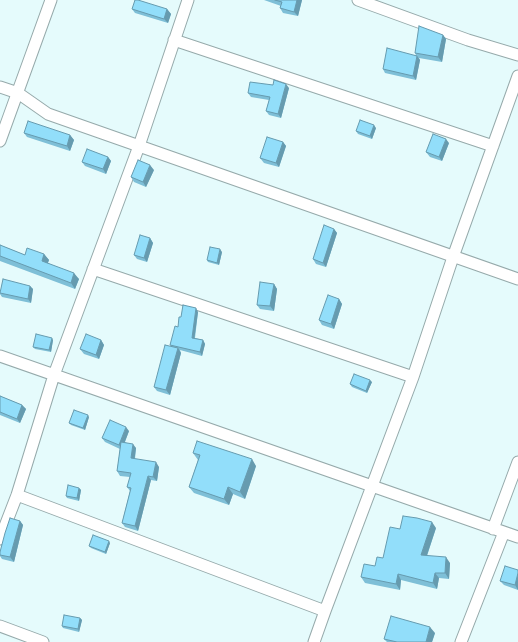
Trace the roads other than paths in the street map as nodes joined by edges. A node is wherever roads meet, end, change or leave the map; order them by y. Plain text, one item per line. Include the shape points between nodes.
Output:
1 (52, 0) edge
2 (188, 0) edge
3 (358, 0) edge
4 (174, 40) junction
5 (518, 55) edge
6 (518, 76) edge
7 (0, 87) edge
8 (18, 93) junction
9 (0, 141) edge
10 (139, 146) junction
11 (493, 146) junction
12 (453, 257) junction
13 (93, 269) junction
14 (518, 279) edge
15 (0, 356) edge
16 (54, 375) junction
17 (413, 378) junction
18 (518, 462) edge
19 (372, 486) junction
20 (17, 495) junction
21 (499, 530) junction
22 (518, 537) edge
23 (0, 540) edge
24 (325, 611) junction
25 (0, 626) edge
26 (43, 642) edge
27 (314, 642) edge
28 (461, 642) edge

1 - 8 street
2 - 4 street
3 - 5 street via 468,40
4 - 10 street
4 - 11 street
6 - 11 street
7 - 8 street
8 - 9 street
8 - 10 street via 48,114
10 - 12 street
10 - 13 street
11 - 12 street
12 - 14 street
12 - 17 street
13 - 16 street
13 - 17 street
15 - 16 street
16 - 19 street
16 - 20 street
17 - 19 street
18 - 21 street
19 - 21 street
19 - 24 street
20 - 23 street
20 - 24 street
21 - 22 street
21 - 28 street
24 - 27 street
25 - 26 street

